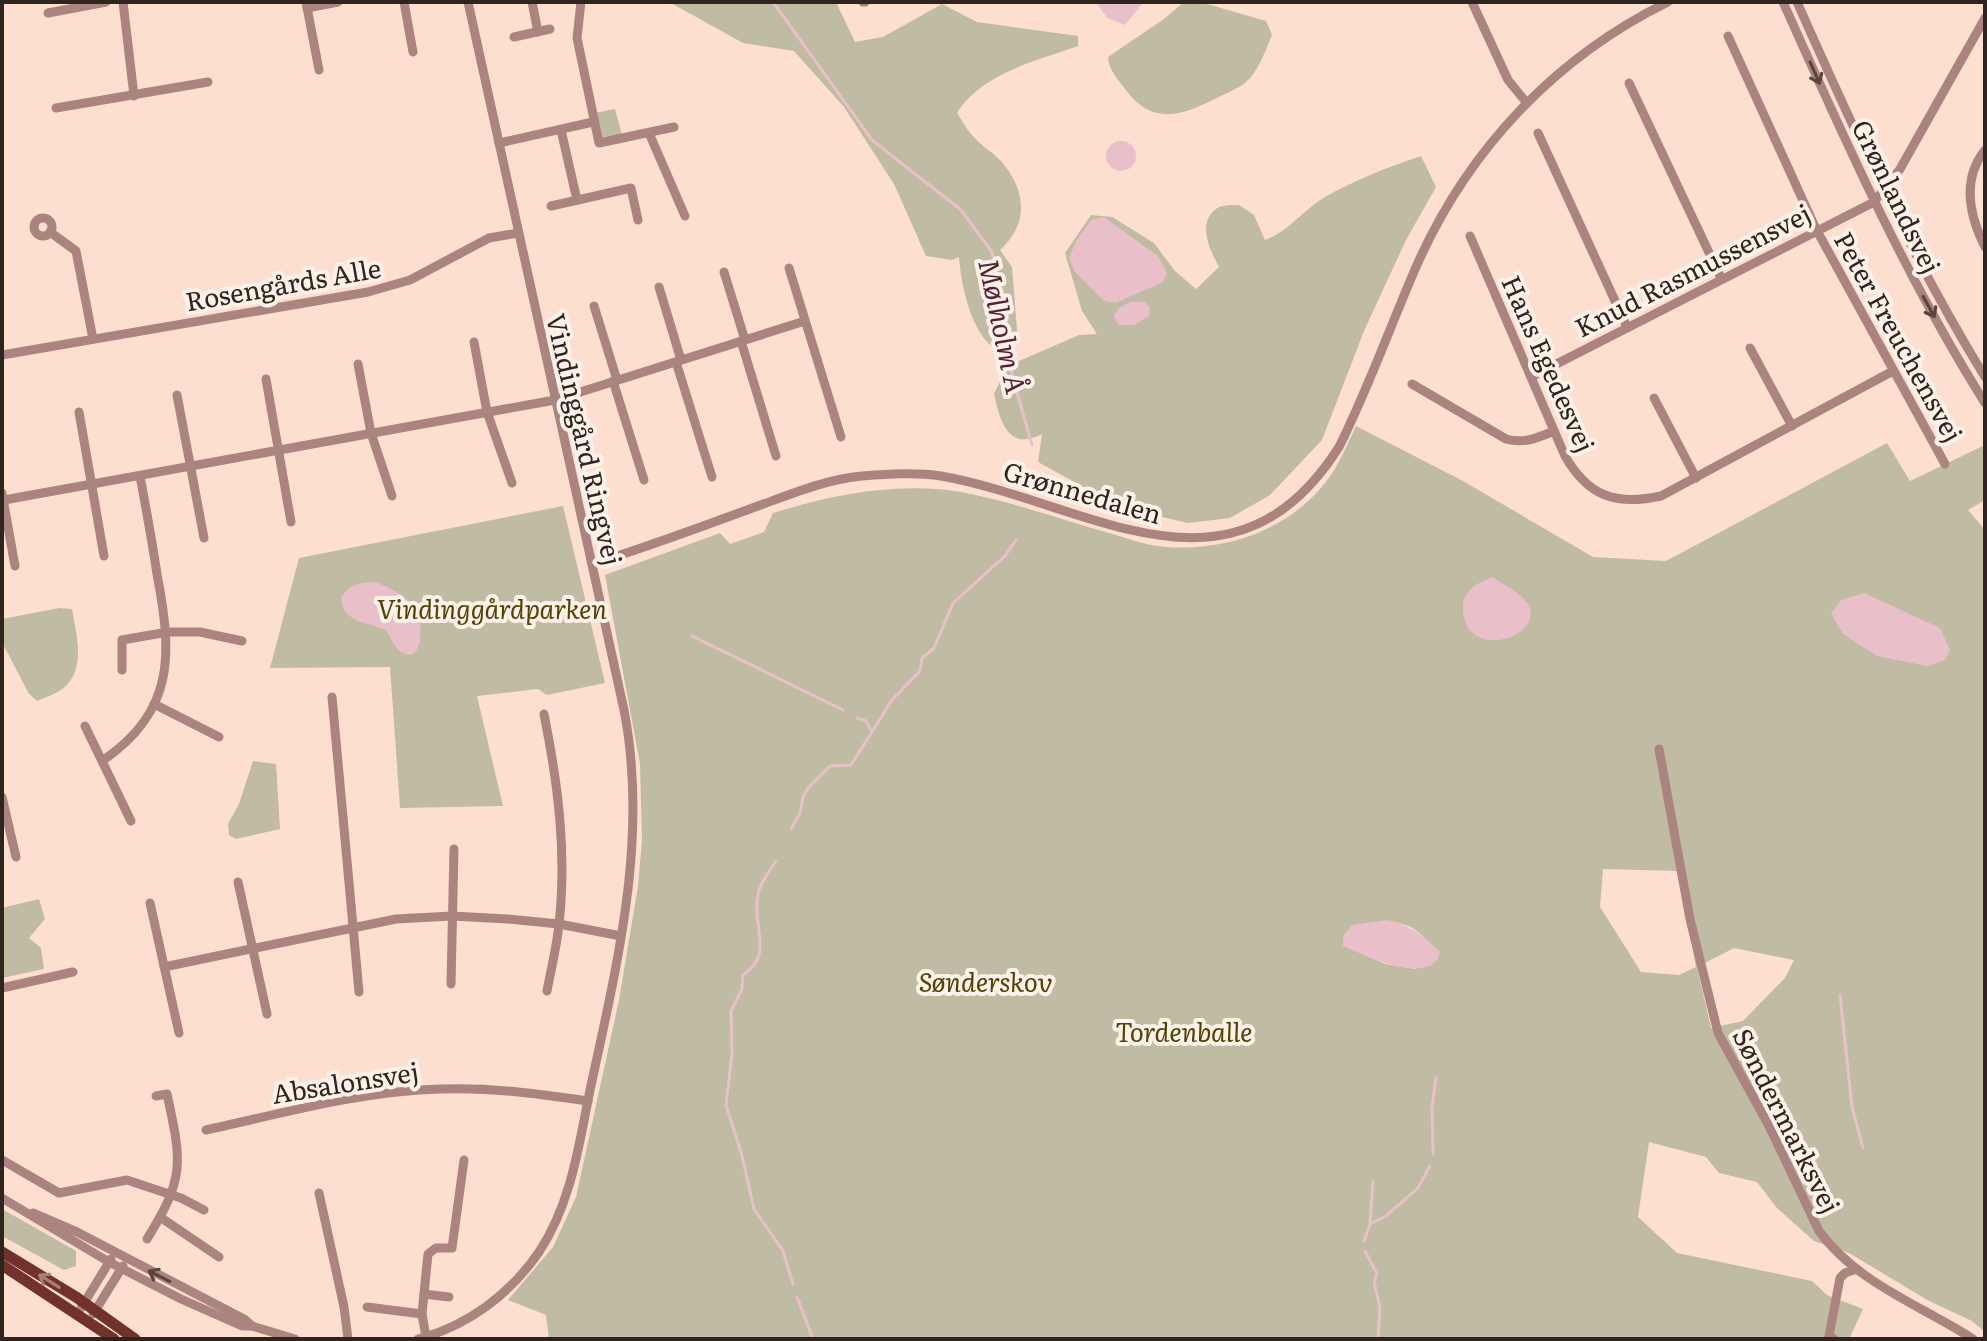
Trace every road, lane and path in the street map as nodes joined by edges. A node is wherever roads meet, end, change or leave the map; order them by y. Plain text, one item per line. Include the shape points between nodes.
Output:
1 (106, 2) edge
2 (123, 2) edge
3 (338, 2) edge
4 (404, 2) edge
5 (468, 2) edge
6 (532, 2) edge
7 (581, 2) edge
8 (1472, 2) edge
9 (1668, 2) edge
10 (1783, 2) edge
11 (1797, 2) edge
12 (307, 5) edge
13 (48, 13) dead end
14 (1985, 18) edge
15 (550, 29) dead end
16 (538, 32) junction
17 (1728, 36) dead end
18 (514, 37) dead end
19 (413, 52) dead end
20 (319, 70) dead end
21 (208, 82) dead end
22 (1629, 83) dead end
23 (134, 96) junction
24 (1526, 102) junction
25 (56, 108) dead end
26 (593, 122) junction
27 (674, 127) dead end
28 (561, 130) junction
29 (649, 133) junction
30 (1538, 133) dead end
31 (499, 143) junction
32 (1985, 150) edge
33 (1882, 189) junction
34 (577, 200) junction
35 (1874, 202) junction
36 (551, 206) dead end
37 (685, 216) dead end
38 (638, 220) dead end
39 (1816, 229) junction
40 (50, 232) dead end
41 (518, 233) junction
42 (1470, 236) dead end
43 (1985, 247) edge
44 (789, 268) dead end
45 (724, 272) dead end
46 (1721, 278) junction
47 (659, 287) dead end
48 (594, 306) dead end
49 (805, 321) junction
50 (1627, 327) junction
51 (93, 339) junction
52 (743, 341) junction
53 (474, 342) dead end
54 (1750, 348) dead end
55 (2, 355) edge
56 (678, 361) junction
57 (358, 364) dead end
58 (1893, 371) junction
59 (1531, 377) junction
60 (266, 379) dead end
61 (1985, 379) edge
62 (615, 381) junction
63 (1412, 384) dead end
64 (1975, 387) junction
65 (177, 395) dead end
66 (1654, 398) dead end
67 (555, 400) junction
68 (1984, 400) edge
69 (79, 412) dead end
70 (487, 412) junction
71 (1792, 426) junction
72 (1554, 431) junction
73 (371, 433) junction
74 (841, 437) dead end
75 (278, 450) junction
76 (776, 456) dead end
77 (1945, 464) dead end
78 (191, 466) junction
79 (140, 476) junction
80 (712, 477) dead end
81 (1696, 478) junction
82 (644, 480) dead end
83 (512, 483) dead end
84 (92, 484) junction
85 (392, 496) dead end
86 (3, 497) edge
87 (291, 522) dead end
88 (204, 538) dead end
89 (104, 556) dead end
90 (592, 564) junction
91 (15, 566) dead end
92 (168, 632) junction
93 (242, 641) dead end
94 (122, 670) dead end
95 (332, 697) dead end
96 (154, 704) junction
97 (544, 714) dead end
98 (85, 726) dead end
99 (219, 737) dead end
100 (1659, 749) dead end
101 (102, 761) junction
102 (2, 797) edge
103 (131, 821) dead end
104 (454, 849) dead end
105 (16, 857) dead end
106 (238, 882) dead end
107 (150, 903) dead end
108 (452, 916) junction
109 (559, 924) junction
110 (353, 927) junction
111 (621, 936) junction
112 (253, 948) junction
113 (164, 967) junction
114 (73, 972) dead end
115 (451, 984) dead end
116 (2, 988) edge
117 (547, 991) dead end
118 (359, 992) dead end
119 (267, 1014) dead end
120 (179, 1033) dead end
121 (156, 1096) dead end
122 (588, 1101) junction
123 (206, 1130) dead end
124 (2, 1160) edge
125 (464, 1160) dead end
126 (319, 1193) dead end
127 (172, 1196) junction
128 (2, 1198) edge
129 (204, 1210) dead end
130 (160, 1217) junction
131 (147, 1239) dead end
132 (2, 1252) edge
133 (219, 1257) dead end
134 (112, 1258) junction
135 (124, 1264) junction
136 (2, 1265) edge
137 (1857, 1269) junction
138 (424, 1294) junction
139 (449, 1297) dead end
140 (84, 1303) junction
141 (367, 1307) dead end
142 (95, 1310) junction
143 (422, 1314) junction
144 (76, 1315) junction
145 (87, 1322) junction
146 (257, 1332) edge
147 (117, 1336) edge
148 (422, 1338) edge
149 (135, 1339) edge
150 (295, 1339) edge
151 (348, 1339) edge
152 (1834, 1339) edge
153 (1973, 1339) edge

1 - 13 street
2 - 23 street
3 - 12 street
4 - 19 street
5 - 31 street, Vindinggård Ringvej
6 - 16 street
7 - 26 street via 577,38
8 - 24 street via 1508,80
9 - 24 street, Grønnedalen via 1593,46
10 -> 35 street, Grønlandsvej
11 - 33 street, Grønlandsvej
12 - 20 street
14 - 33 street via 1900,169
15 - 16 street
16 - 18 street
17 - 39 street, Peter Freuchensvej
21 - 23 street
22 - 46 street
23 - 25 street
24 - 90 street, Grønnedalen via 1479,156 1438,221 1339,447 1305,491 1266,521 1226,535 1174,539 938,475 858,476 801,490
26 - 28 street
26 - 29 street via 599,143
27 - 29 street
28 - 31 street
28 - 34 street
29 - 37 street via 662,176
30 - 50 street
31 - 41 street, Vindinggård Ringvej
32 - 43 street via 1977,160 1969,195
33 - 35 street
33 - 61 street, Grønlandsvej
34 - 36 street
34 - 38 street via 631,188
35 - 39 street, Knud Rasmussensvej
35 -> 64 street, Grønlandsvej
39 - 46 street, Knud Rasmussensvej
39 - 58 street, Peter Freuchensvej
40 - 51 street via 76,251
41 - 51 street, Rosengårds Alle via 489,238 410,280 378,290
41 - 67 street, Vindinggård Ringvej
42 - 59 street, Hans Egedesvej
44 - 49 street
45 - 52 street
46 - 50 street, Knud Rasmussensvej
47 - 56 street
48 - 62 street
49 - 52 street
49 - 74 street
50 - 59 street, Knud Rasmussensvej
51 - 55 street, Rosengårds Alle
52 - 56 street
52 - 76 street
53 - 70 street
54 - 71 street
56 - 62 street
56 - 80 street
57 - 73 street
58 - 71 street, Hans Egedesvej
58 - 77 street, Peter Freuchensvej
59 - 72 street, Hans Egedesvej
60 - 75 street
61 - 64 street
62 - 67 street
62 - 82 street
63 - 72 street via 1506,439 1529,441
64 - 68 street, Grønlandsvej
65 - 78 street
66 - 81 street
67 - 70 street
67 - 90 street, Vindinggård Ringvej
69 - 84 street
70 - 73 street
70 - 83 street
71 - 81 street, Hans Egedesvej
72 - 81 street, Hans Egedesvej via 1575,474 1603,495 1640,501
73 - 75 street
73 - 85 street
75 - 78 street
75 - 87 street
78 - 79 street
78 - 88 street
79 - 84 street
79 - 92 street
84 - 86 street
84 - 89 street
86 - 91 street
90 - 111 street, Vindinggård Ringvej via 631,756 634,827
92 - 93 street
92 - 94 street via 122,640
92 - 96 street via 165,675
95 - 110 street
96 - 99 street
96 - 101 street via 139,730
97 - 109 street via 560,815
98 - 101 street
100 - 137 street, Søndermarksvej via 1690,919 1718,1033 1819,1231
101 - 103 street
102 - 105 street
104 - 108 street
106 - 112 street
107 - 113 street
108 - 109 street
108 - 110 street
108 - 115 street
109 - 111 street
109 - 117 street
110 - 112 street
110 - 118 street
111 - 122 street, Vindinggård Ringvej
112 - 113 street
112 - 119 street
113 - 120 street
114 - 116 street
121 - 127 street via 167,1094 176,1138
122 - 123 street, Absalonsvej via 507,1090 415,1091 361,1096
122 - 148 street, Vindinggård Ringvej via 565,1199 540,1250 502,1295 464,1322
124 - 127 street via 59,1193 127,1180
125 - 138 street via 452,1248 428,1254
126 - 151 street
127 - 129 street
127 - 130 street
128 - 134 street
130 - 131 street
130 - 133 street
140 -> 132 main road
134 - 135 street
134 - 140 street
135 - 142 street
135 - 146 street via 212,1314
136 - 144 main road
137 - 152 street via 1840,1278 1829,1336
137 - 153 street, Søndermarksvej
138 - 139 street
138 - 143 street
140 - 142 main road
140 - 144 street
141 - 143 street
142 - 145 street
142 - 147 main road
143 - 148 street
144 - 145 main road
145 - 147 main road
146 - 150 street
147 - 149 main road

